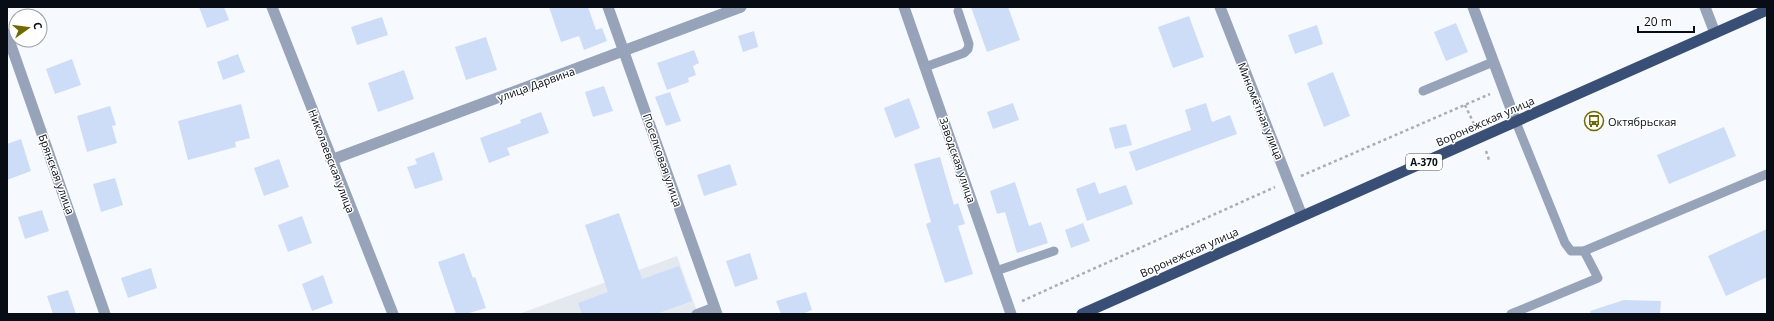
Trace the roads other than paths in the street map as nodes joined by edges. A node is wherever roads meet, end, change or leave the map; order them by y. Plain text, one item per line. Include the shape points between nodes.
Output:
1 (272, 7) edge
2 (608, 7) edge
3 (741, 7) edge
4 (904, 7) edge
5 (1220, 7) edge
6 (1473, 7) edge
7 (1705, 7) edge
8 (1767, 10) edge
9 (958, 11) dead end
10 (1715, 33) junction
11 (7, 34) edge
12 (624, 51) junction
13 (1493, 62) junction
14 (925, 67) junction
15 (1423, 91) dead end
16 (1516, 122) junction
17 (331, 160) junction
18 (1767, 174) edge
19 (1302, 216) junction
20 (1054, 251) dead end
21 (1584, 251) junction
22 (996, 271) junction
23 (715, 310) edge
24 (1010, 310) edge
25 (105, 314) edge
26 (393, 314) edge
27 (696, 314) edge
28 (1082, 314) edge
29 (1511, 314) edge

1 - 17 street, Николаевская улица
2 - 12 street, Поселковая улица
3 - 12 street, улица Дарвина
4 - 14 street, Заводская улица
5 - 19 street, Миномётная улица
6 - 13 street
7 - 10 street
8 - 10 highway, Воронежская улица / А-370
9 - 14 lane via 969,44 968,49 964,53
10 - 16 highway, Воронежская улица / А-370
11 - 25 street, Брянская улица
12 - 17 street, улица Дарвина
12 - 23 street, Поселковая улица
13 - 15 lane
13 - 16 street
14 - 22 street, Заводская улица
16 - 19 highway, Воронежская улица / А-370
16 - 21 lane via 1565,243 1571,251
17 - 26 street, Николаевская улица
18 - 21 lane
19 - 28 highway, Воронежская улица / А-370
20 - 22 lane
21 - 29 lane via 1598,278
22 - 24 street, Заводская улица
23 - 27 lane

